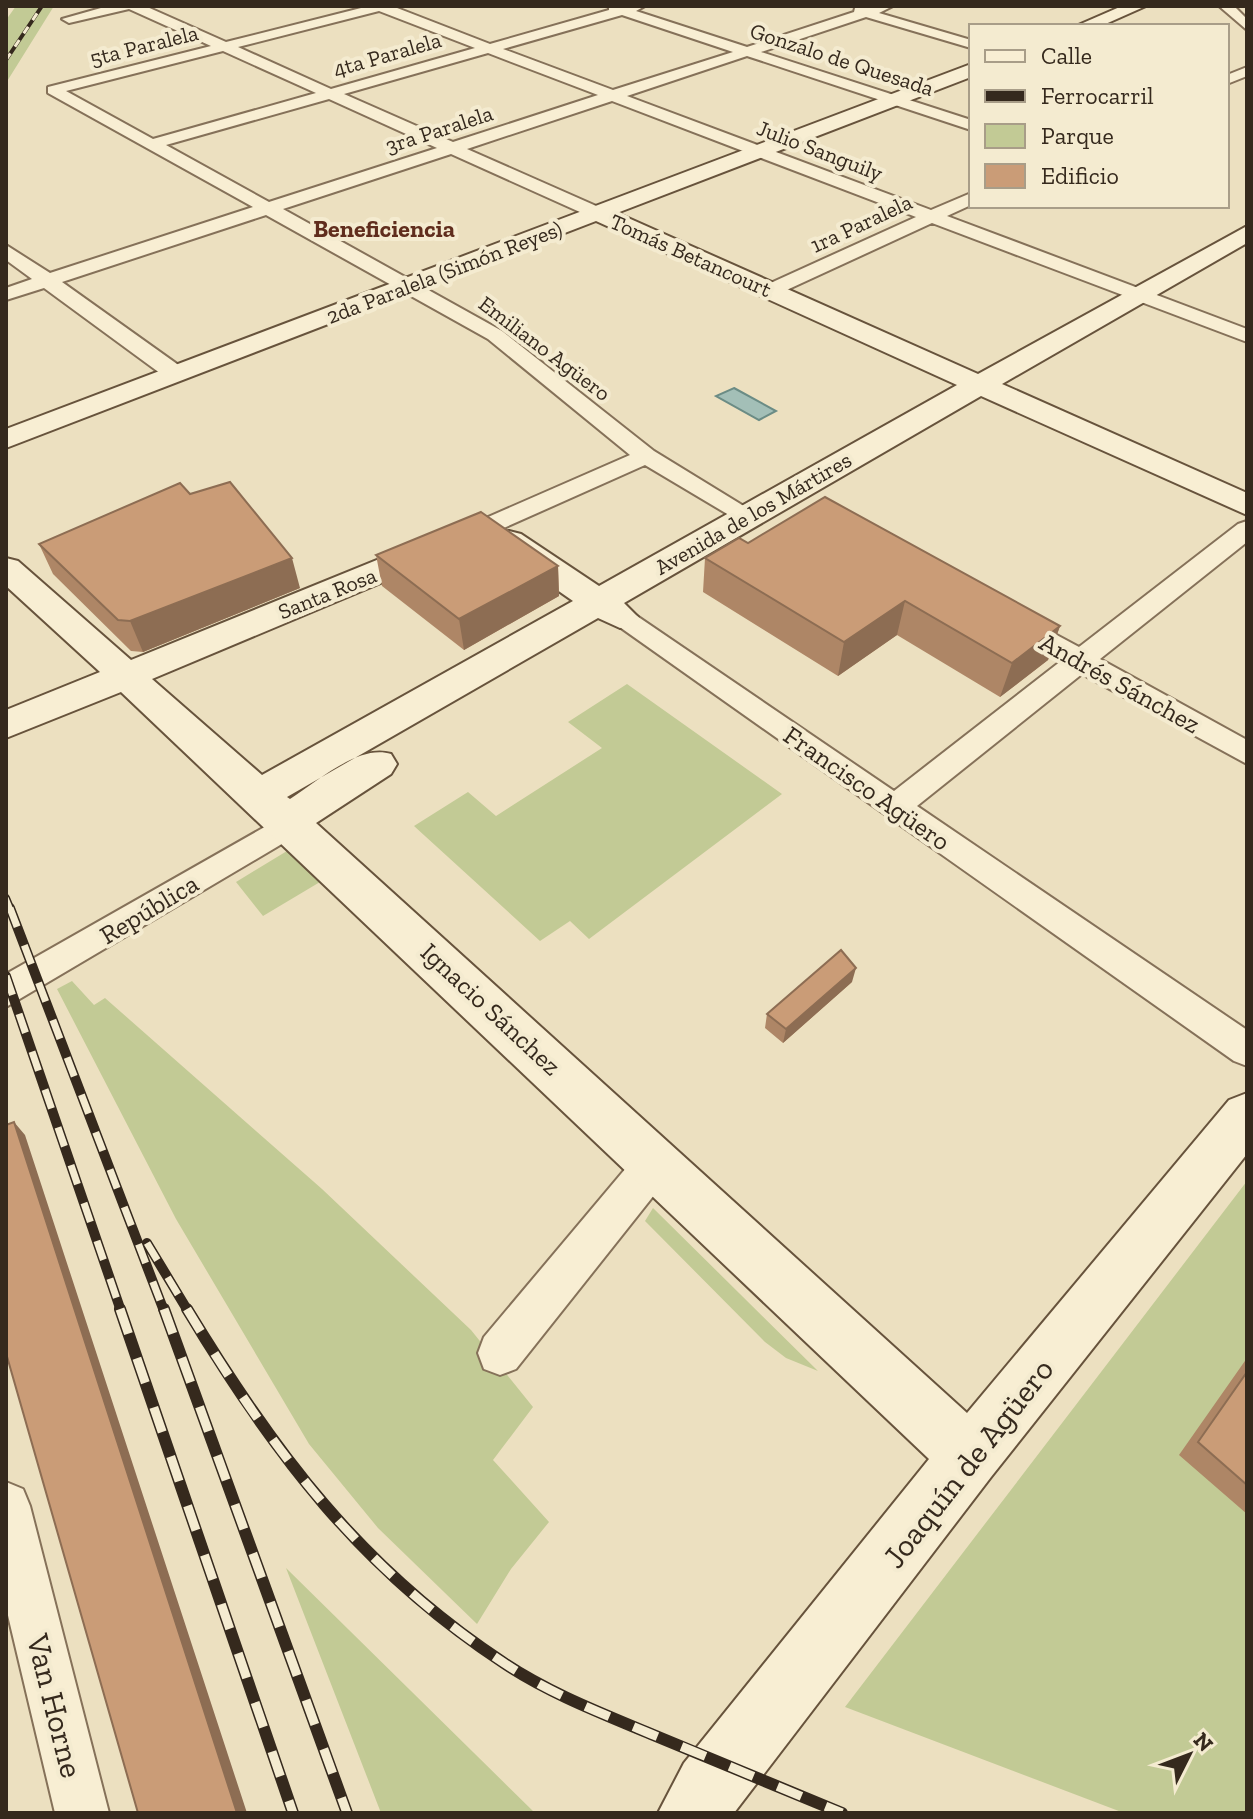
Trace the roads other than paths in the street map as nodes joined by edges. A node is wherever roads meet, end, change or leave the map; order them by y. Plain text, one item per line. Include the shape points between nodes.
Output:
1 (125, 6) edge
2 (134, 6) edge
3 (381, 6) edge
4 (841, 6) edge
5 (886, 6) edge
6 (1138, 6) edge
7 (1226, 6) edge
8 (623, 7) edge
9 (865, 13) junction
10 (69, 19) dead end
11 (1090, 24) edge
12 (1247, 26) edge
13 (969, 43) edge
14 (225, 47) junction
15 (488, 48) junction
16 (747, 51) junction
17 (969, 71) edge
18 (53, 90) joint
19 (330, 93) junction
20 (612, 96) junction
21 (894, 99) junction
22 (969, 124) edge
23 (149, 145) junction
24 (450, 148) junction
25 (759, 151) junction
26 (969, 199) edge
27 (266, 209) junction
28 (597, 213) junction
29 (931, 216) junction
30 (1247, 233) edge
31 (6, 251) edge
32 (1247, 253) edge
33 (48, 280) junction
34 (407, 286) junction
35 (771, 290) junction
36 (6, 294) edge
37 (1149, 299) junction
38 (1247, 336) edge
39 (176, 374) junction
40 (992, 389) junction
41 (6, 439) edge
42 (646, 456) junction
43 (801, 505) junction
44 (1247, 505) edge
45 (748, 516) junction
46 (488, 526) junction
47 (1247, 529) edge
48 (6, 568) edge
49 (985, 607) edge
50 (609, 610) junction
51 (1082, 661) junction
52 (124, 677) junction
53 (6, 725) edge
54 (1247, 753) edge
55 (295, 796) junction
56 (895, 807) junction
57 (6, 992) edge
58 (1247, 1050) edge
59 (1247, 1116) edge
60 (656, 1162) junction
61 (500, 1353) dead end
62 (970, 1456) junction
63 (6, 1506) edge
64 (82, 1813) edge
65 (694, 1813) edge

1 - 10 street
2 - 14 street, Tomás Betancourt
3 - 14 street, 5ta Paralela
3 - 15 street, Julio Sanguily
4 - 9 street
5 - 9 street, 3ra Paralela
6 - 11 street
7 - 12 street
8 - 15 street, 4ta Paralela
8 - 16 street, Gonzalo de Quesada
9 - 13 street
9 - 16 street, 3ra Paralela
14 - 18 street, 5ta Paralela
14 - 19 street, Tomás Betancourt
15 - 19 street, 4ta Paralela
15 - 20 street, Julio Sanguily
16 - 20 street, 3ra Paralela
16 - 21 street, Gonzalo de Quesada
17 - 21 street, 2da Paralela (Simón Reyes)
18 - 23 street, Emiliano Agüero
19 - 23 street, 4ta Paralela
19 - 24 street, Tomás Betancourt
20 - 24 street, 3ra Paralela
20 - 25 street, Julio Sanguily
21 - 22 street, Gonzalo de Quesada
21 - 25 street, 2da Paralela (Simón Reyes)
23 - 27 street, Emiliano Agüero
24 - 27 street, 3ra Paralela
24 - 28 street, Tomás Betancourt
25 - 28 street, 2da Paralela (Simón Reyes)
25 - 29 street, Julio Sanguily
26 - 29 street, 1ra Paralela
27 - 33 street, 3ra Paralela
27 - 34 street, Emiliano Agüero
28 - 34 street, 2da Paralela (Simón Reyes)
28 - 35 street, Tomás Betancourt
29 - 35 street, 1ra Paralela
29 - 37 street, Julio Sanguily
30 - 37 street, Avenida de los Mártires
31 - 33 street
32 - 37 street, Avenida de los Mártires
33 - 36 street, 3ra Paralela
33 - 39 street
34 - 39 street, 2da Paralela (Simón Reyes)
34 - 42 street, Emiliano Agüero via 495,335
35 - 40 street, Tomás Betancourt
37 - 38 street, Julio Sanguily
37 - 40 street, Avenida de los Mártires
39 - 41 street, 2da Paralela (Simón Reyes)
40 - 43 street, Avenida de los Mártires
40 - 44 street, Tomás Betancourt
42 - 45 street, Emiliano Agüero
42 - 46 street, Santa Rosa
43 - 45 street, Avenida de los Mártires
43 - 50 street, Avenida de los Mártires
45 - 50 street, Avenida de los Mártires
46 - 50 street, Francisco Agüero
46 - 52 street, Santa Rosa
47 - 51 street
48 - 52 street, Ignacio Sánchez
49 - 51 street, Andrés Sánchez
50 - 55 street, Avenida de los Mártires
50 - 56 street, Francisco Agüero
51 - 54 street, Andrés Sánchez
51 - 56 street
52 - 53 street, Santa Rosa
52 - 55 street, Ignacio Sánchez
55 - 57 street, República
55 - 60 street, Ignacio Sánchez
56 - 58 street, Francisco Agüero
59 - 62 street, Joaquín de Agüero
60 - 61 street
60 - 62 street, Ignacio Sánchez
62 - 65 street, Joaquín de Agüero
63 - 64 street, Van Horne

